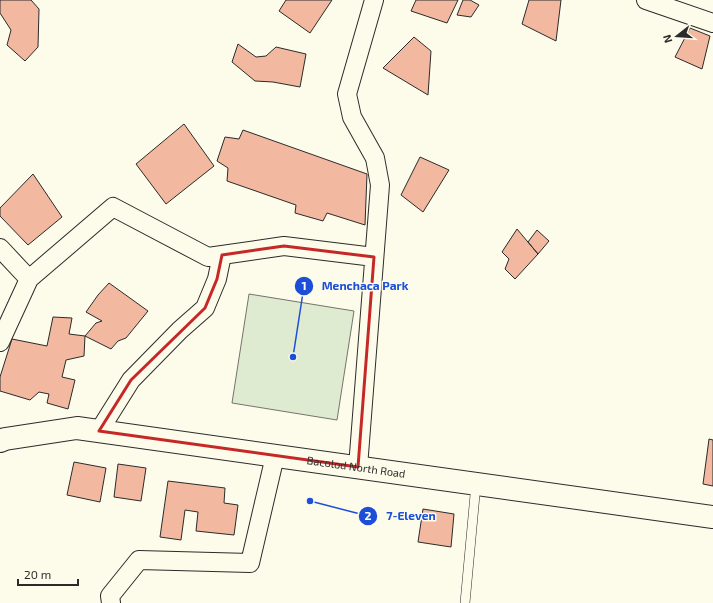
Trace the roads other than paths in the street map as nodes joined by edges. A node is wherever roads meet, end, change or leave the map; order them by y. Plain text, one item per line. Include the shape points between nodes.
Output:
1 (374, 0) edge
2 (646, 0) edge
3 (713, 23) edge
4 (0, 248) edge
5 (222, 255) junction
6 (374, 257) junction
7 (29, 279) junction
8 (0, 342) edge
9 (100, 431) junction
10 (2, 439) edge
11 (274, 456) junction
12 (358, 467) junction
13 (476, 484) junction
14 (713, 517) edge
15 (111, 603) edge
16 (465, 603) edge

1 - 6 street via 347,94 352,117 375,158 380,185
2 - 3 street
4 - 7 street
5 - 6 street via 284,246
5 - 7 street via 208,257 113,207
5 - 9 street via 217,279 205,308 131,380
6 - 12 street
7 - 8 street
9 - 10 highway, Bacolod North Road via 77,428
9 - 11 highway, Bacolod North Road
11 - 12 highway, Bacolod North Road
11 - 15 street via 250,563 139,560 110,596
12 - 13 highway, Bacolod North Road
13 - 14 highway, Bacolod North Road
13 - 16 lane

